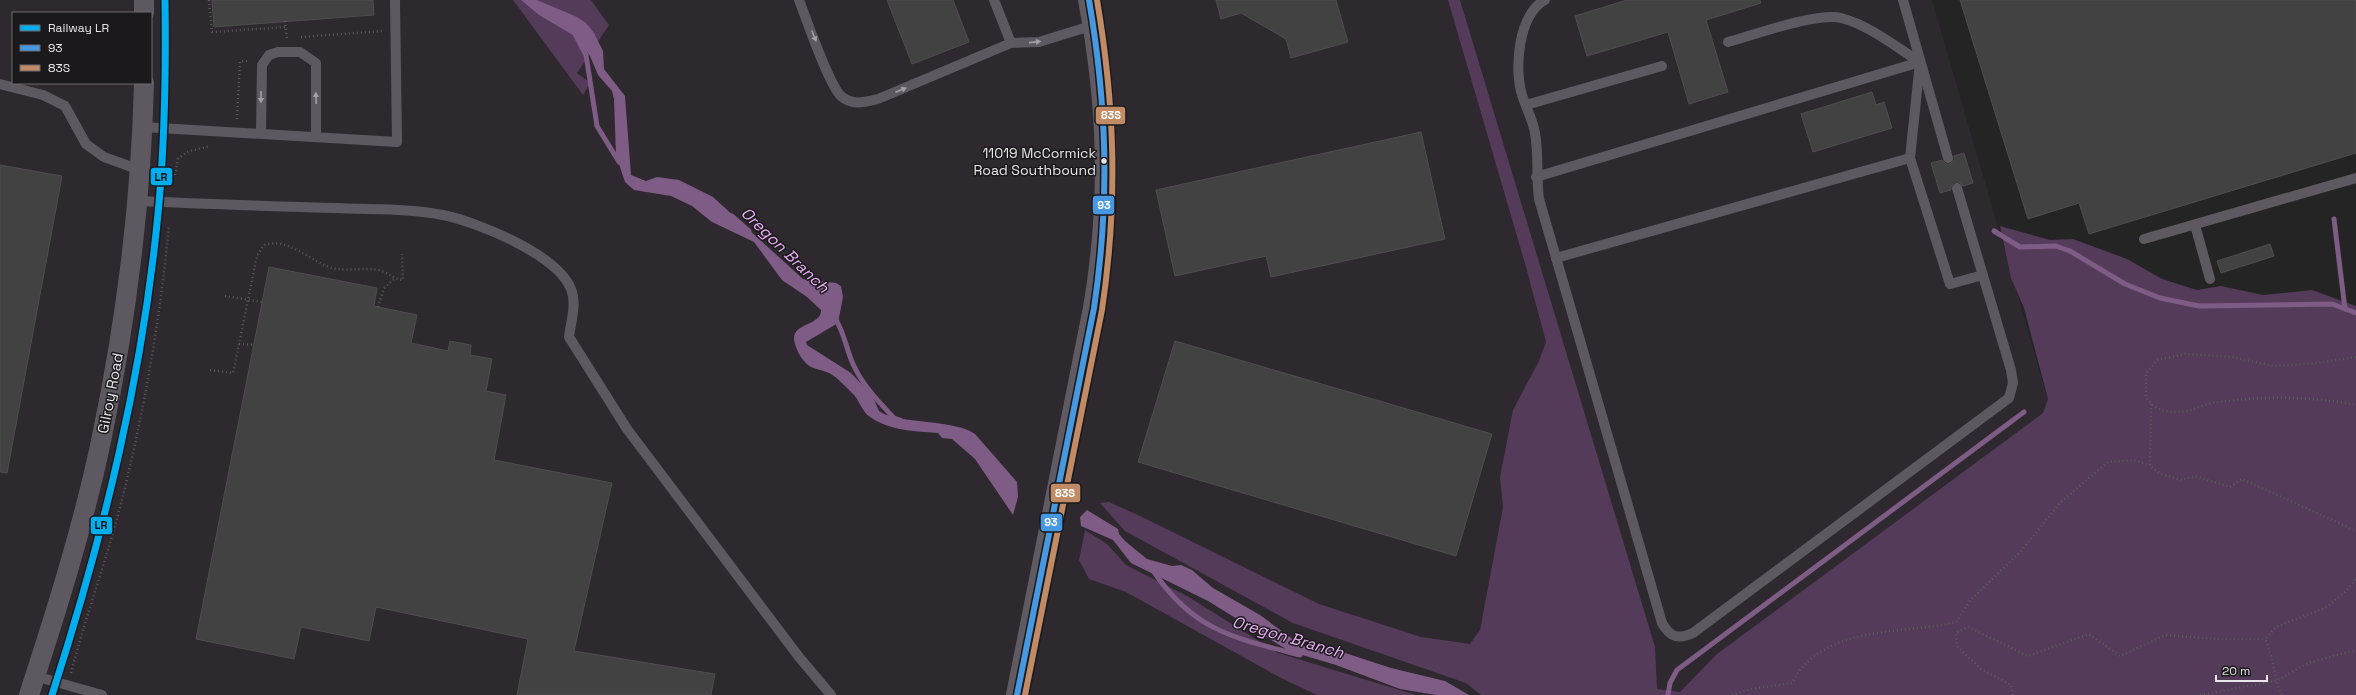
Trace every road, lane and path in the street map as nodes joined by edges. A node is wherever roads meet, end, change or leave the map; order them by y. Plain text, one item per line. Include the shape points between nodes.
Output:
1 (144, 0) edge
2 (209, 0) edge
3 (395, 0) edge
4 (799, 0) edge
5 (994, 0) edge
6 (1089, 0) edge
7 (1545, 0) edge
8 (1903, 0) edge
9 (144, 12) edge
10 (285, 21) dead end
11 (1094, 25) junction
12 (286, 27) junction
13 (1728, 42) dead end
14 (1011, 43) junction
15 (288, 52) junction
16 (1920, 62) junction
17 (1662, 66) dead end
18 (0, 84) edge
19 (144, 84) edge
20 (1526, 105) junction
21 (143, 127) junction
22 (261, 133) junction
23 (316, 137) junction
24 (216, 145) dead end
25 (1910, 158) junction
26 (1948, 158) dead end
27 (140, 170) junction
28 (176, 175) dead end
29 (1536, 177) junction
30 (2356, 178) edge
31 (1957, 188) dead end
32 (138, 201) junction
33 (169, 225) dead end
34 (2195, 225) junction
35 (2144, 239) dead end
36 (402, 254) dead end
37 (1556, 258) junction
38 (1983, 276) junction
39 (394, 279) junction
40 (2210, 279) dead end
41 (225, 296) dead end
42 (248, 301) junction
43 (262, 302) dead end
44 (378, 307) dead end
45 (239, 344) junction
46 (254, 345) dead end
47 (2356, 357) edge
48 (210, 370) dead end
49 (2151, 403) junction
50 (2356, 405) edge
51 (2150, 466) junction
52 (2356, 531) edge
53 (2356, 579) edge
54 (2266, 639) junction
55 (2356, 650) edge
56 (35, 676) junction
57 (2276, 681) junction
58 (68, 685) junction
59 (29, 695) edge
60 (102, 695) edge
61 (831, 695) edge
62 (1017, 695) edge
63 (1732, 695) edge
64 (2014, 695) edge
65 (2200, 695) edge
66 (2281, 695) edge

1 - 9 street
2 - 12 path via 212,32
3 - 23 lane via 397,142
4 -> 14 lane via 832,83 840,95 860,104 878,99
5 - 14 lane
6 - 11 main road
7 - 20 lane via 1531,14 1522,36 1518,59 1522,94
8 - 16 lane
10 - 12 path
14 -> 11 lane via 1039,42
11 - 62 main road via 1105,106 1107,153 1107,196 1102,255 1091,323
12 - 15 path
13 - 16 lane via 1821,17 1840,18 1859,25
15 -> 22 lane via 269,55 262,65
23 -> 15 lane via 316,63 300,52
16 - 25 lane
16 - 26 lane
16 - 29 lane
17 - 20 lane
18 - 27 lane via 43,95 65,106 86,144 104,157
19 - 21 street, Gilroy Road
20 - 29 lane via 1537,143
21 - 22 lane
21 - 27 street, Gilroy Road
22 - 23 lane
24 - 28 path via 205,146 183,155 178,159
25 - 37 lane
25 - 38 lane via 1950,284
27 - 32 street, Gilroy Road
29 - 37 lane via 1539,199
30 - 34 lane
31 - 38 lane
32 - 56 street, Gilroy Road via 120,346 101,443 78,535
32 - 61 lane via 361,209 442,215 469,222 522,245 541,258 559,272 571,288 574,302 569,337 627,429 799,657
33 - 58 path via 156,331 128,479 102,576
34 - 35 lane
34 - 40 lane
36 - 39 path via 403,280
37 - 38 lane via 1662,623 1667,632 1674,637 1684,637 1693,633 2009,398 2013,383 2011,370
39 - 42 path via 376,270 333,268 312,260 288,245 272,242 264,244 256,256
39 - 44 path via 384,288
41 - 42 path
42 - 43 path
42 - 45 path
45 - 46 path
45 - 48 path via 233,374
47 - 49 path via 2274,366 2232,357 2185,354 2157,360 2146,374 2146,398
49 - 50 path via 2156,409 2178,412 2216,402 2256,397
49 - 51 path
51 - 52 path via 2161,474 2182,480 2195,476 2230,487 2242,480
51 - 63 path via 2134,460 2108,462 2061,502 2021,551 1970,600 1956,622 1890,630 1842,641 1814,655 1792,683 1751,689
53 - 54 path via 2327,607 2276,628
54 - 57 path via 2273,657
54 - 64 path via 2165,635 2120,656 2089,634 2028,656 1968,628 1956,633 1958,646 1981,669 2011,685
55 - 57 path via 2308,663
56 - 58 lane
56 - 59 street, Gilroy Road
57 - 65 path
57 - 66 path
58 - 60 lane

